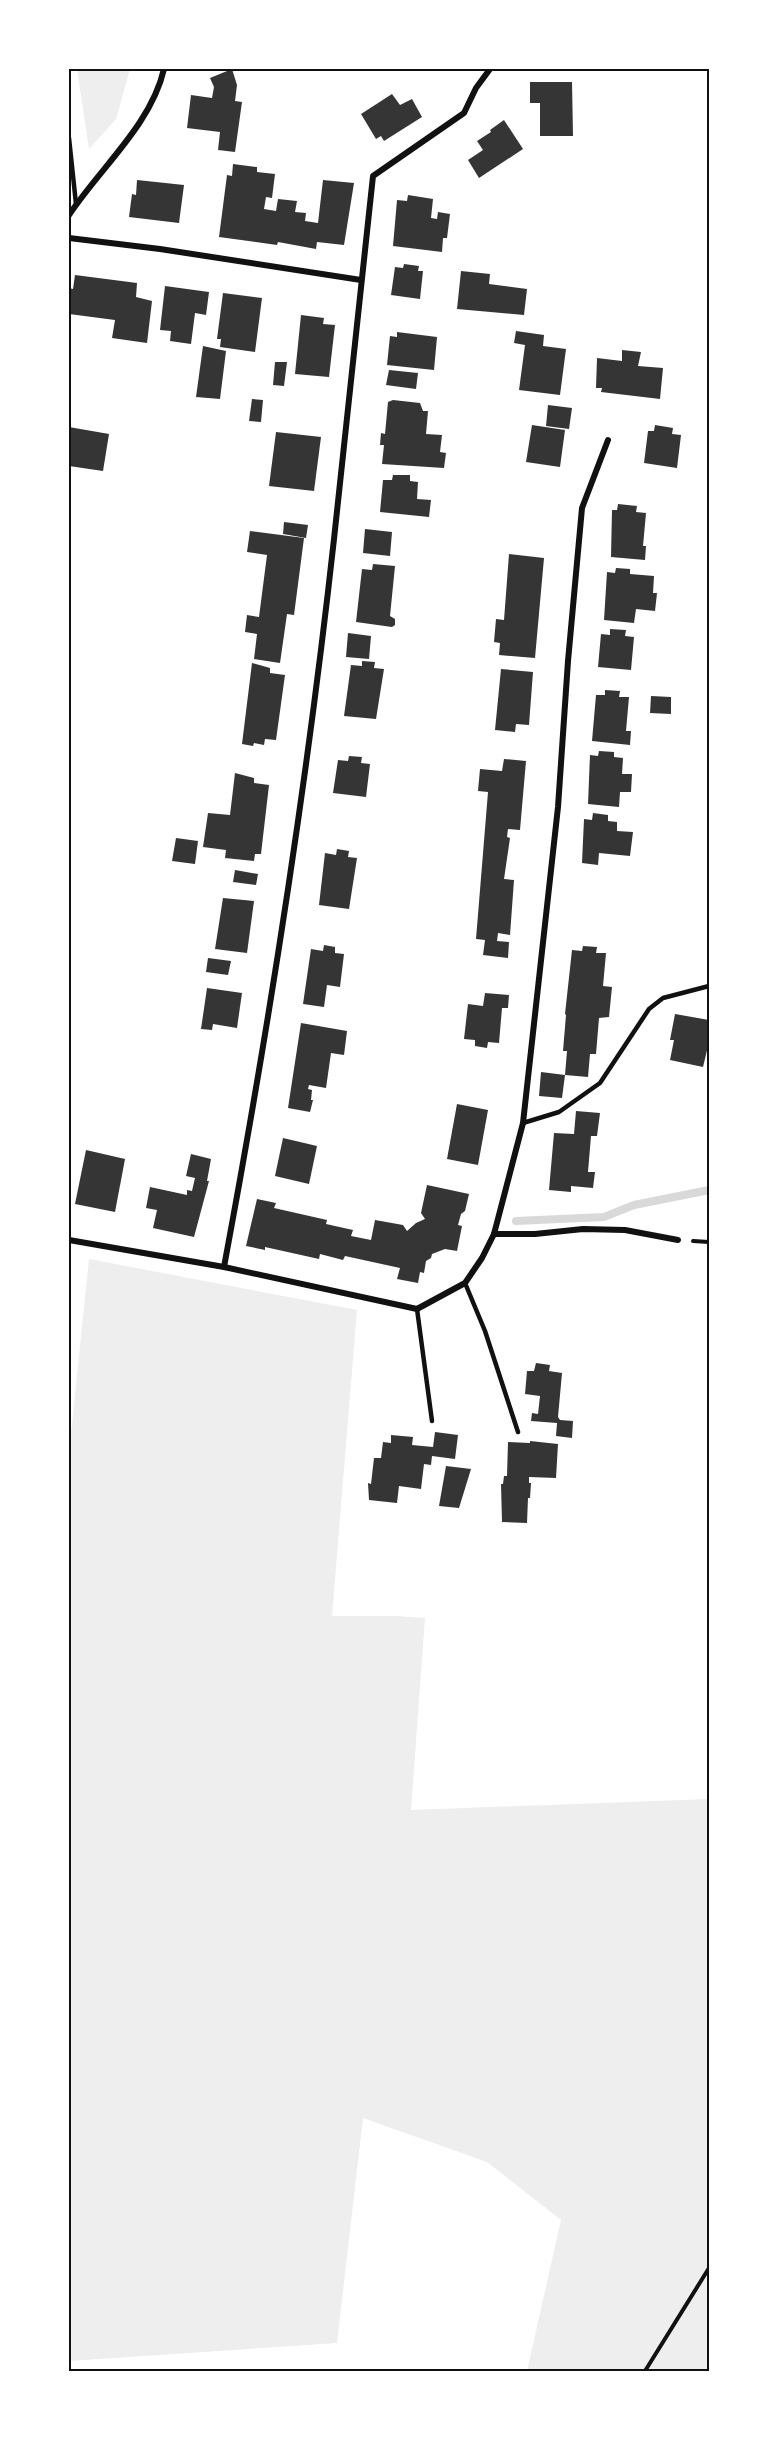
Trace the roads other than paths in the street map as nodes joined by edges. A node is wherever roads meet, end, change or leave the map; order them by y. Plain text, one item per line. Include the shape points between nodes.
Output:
1 (164, 69) edge
2 (490, 69) edge
3 (69, 138) edge
4 (76, 204) junction
5 (69, 215) edge
6 (69, 238) edge
7 (360, 280) junction
8 (608, 440) dead end
9 (709, 986) edge
10 (523, 1123) junction
11 (494, 1234) junction
12 (69, 1240) edge
13 (678, 1240) dead end
14 (224, 1267) junction
15 (465, 1283) junction
16 (417, 1309) junction
17 (432, 1421) dead end
18 (518, 1432) dead end

1 - 4 street via 160,85 128,140
2 - 7 street via 465,113 373,176
3 - 4 lane
4 - 5 street
6 - 7 street
7 - 14 street via 334,540 298,821 258,1082
8 - 10 street via 582,508 558,807
9 - 10 lane via 663,998 649,1009 600,1083 559,1112
10 - 11 street
11 - 13 street via 583,1228 625,1230
11 - 15 street
12 - 14 street
14 - 16 street
15 - 16 street
15 - 18 lane
16 - 17 lane

